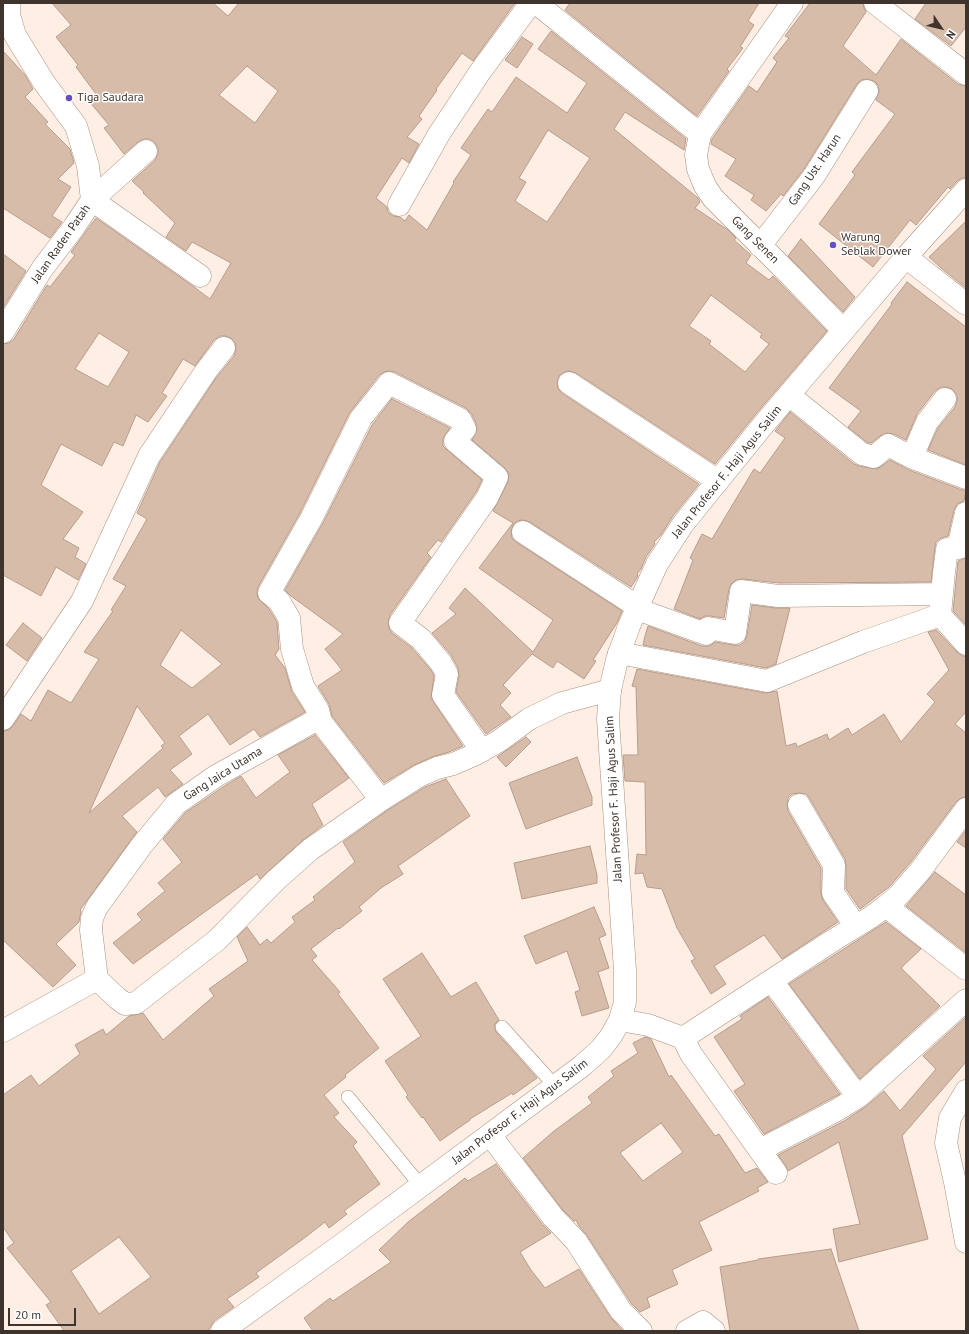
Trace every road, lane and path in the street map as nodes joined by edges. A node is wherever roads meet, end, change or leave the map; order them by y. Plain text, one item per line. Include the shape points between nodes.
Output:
1 (9, 3) edge
2 (531, 3) edge
3 (536, 3) edge
4 (792, 3) edge
5 (879, 4) edge
6 (966, 74) edge
7 (867, 91) dead end
8 (700, 134) junction
9 (146, 151) dead end
10 (966, 190) edge
11 (92, 200) junction
12 (399, 205) dead end
13 (760, 246) junction
14 (906, 257) junction
15 (200, 276) dead end
16 (966, 304) edge
17 (844, 330) junction
18 (3, 332) edge
19 (224, 348) dead end
20 (569, 383) dead end
21 (789, 395) junction
22 (945, 399) dead end
23 (912, 457) junction
24 (966, 478) edge
25 (718, 481) junction
26 (966, 513) edge
27 (523, 532) dead end
28 (941, 604) junction
29 (637, 608) junction
30 (966, 644) edge
31 (619, 653) junction
32 (610, 690) junction
33 (3, 719) edge
34 (321, 722) junction
35 (482, 751) junction
36 (381, 800) junction
37 (798, 805) dead end
38 (966, 809) edge
39 (886, 906) junction
40 (856, 926) junction
41 (966, 970) edge
42 (97, 979) junction
43 (772, 981) junction
44 (966, 1000) edge
45 (620, 1020) junction
46 (502, 1027) dead end
47 (3, 1031) edge
48 (683, 1038) junction
49 (555, 1086) junction
50 (966, 1091) edge
51 (348, 1096) dead end
52 (858, 1097) junction
53 (490, 1135) junction
54 (760, 1150) junction
55 (776, 1173) dead end
56 (421, 1186) junction
57 (966, 1242) edge
58 (222, 1331) edge
59 (641, 1331) edge
60 (686, 1331) edge
61 (714, 1331) edge

1 - 11 street, Jalan Raden Patah via 9,15 15,35 43,81 76,126 88,166
2 - 12 street via 443,128
3 - 8 street
4 - 8 street
5 - 6 street
7 - 13 street, Gang Ust. Harun via 814,176
8 - 13 street, Gang Senen via 696,155 705,186 713,198
9 - 11 street
10 - 14 street, Jalan Profesor F. Haji Agus Salim
11 - 15 street
11 - 18 street, Jalan Raden Patah via 42,269
13 - 17 street, Gang Senen
14 - 16 street
14 - 17 street, Jalan Profesor F. Haji Agus Salim
17 - 21 street, Jalan Profesor F. Haji Agus Salim
19 - 33 street via 149,456 82,601
20 - 25 street
21 - 23 street via 862,454 874,458 888,445
21 - 25 street, Jalan Profesor F. Haji Agus Salim
22 - 23 street via 927,422
23 - 24 street
25 - 29 street, Jalan Profesor F. Haji Agus Salim via 683,524 657,564
26 - 28 street via 958,548 947,549
27 - 29 street
28 - 29 street via 778,596 741,591 735,633 708,628 706,634
28 - 30 street
28 - 31 street via 863,642 768,681
29 - 31 street, Jalan Profesor F. Haji Agus Salim
31 - 32 street, Jalan Profesor F. Haji Agus Salim
32 - 35 street via 562,703 529,719
32 - 45 street, Jalan Profesor F. Haji Agus Salim via 608,719 625,970 625,1002
34 - 35 street via 318,710 303,686 292,649 289,618 279,601 269,593 312,517 361,418 389,382 460,419 465,429 455,441 497,477 487,498 400,623 421,639 441,663 447,674 443,695
34 - 36 street
34 - 42 street, Gang Jaica Utama via 316,720 230,768 176,804 142,845 97,907 92,918
35 - 36 street via 419,776
36 - 42 street via 311,849 276,880 217,940 136,1003 125,1004
37 - 40 street via 834,866 832,893
38 - 39 street via 920,871
39 - 40 street
39 - 41 street
40 - 43 street
42 - 47 street
43 - 48 street
43 - 52 street
44 - 52 street
45 - 48 street via 648,1025
45 - 49 street, Jalan Profesor F. Haji Agus Salim via 601,1049
46 - 49 lane
48 - 54 street via 691,1054
49 - 53 street, Jalan Profesor F. Haji Agus Salim
50 - 57 street via 950,1118 946,1143
51 - 56 lane
52 - 54 street
53 - 56 street, Jalan Profesor F. Haji Agus Salim
53 - 59 street via 553,1217 576,1241 621,1311
54 - 55 street
56 - 58 street, Jalan Profesor F. Haji Agus Salim
60 - 61 street via 703,1322

